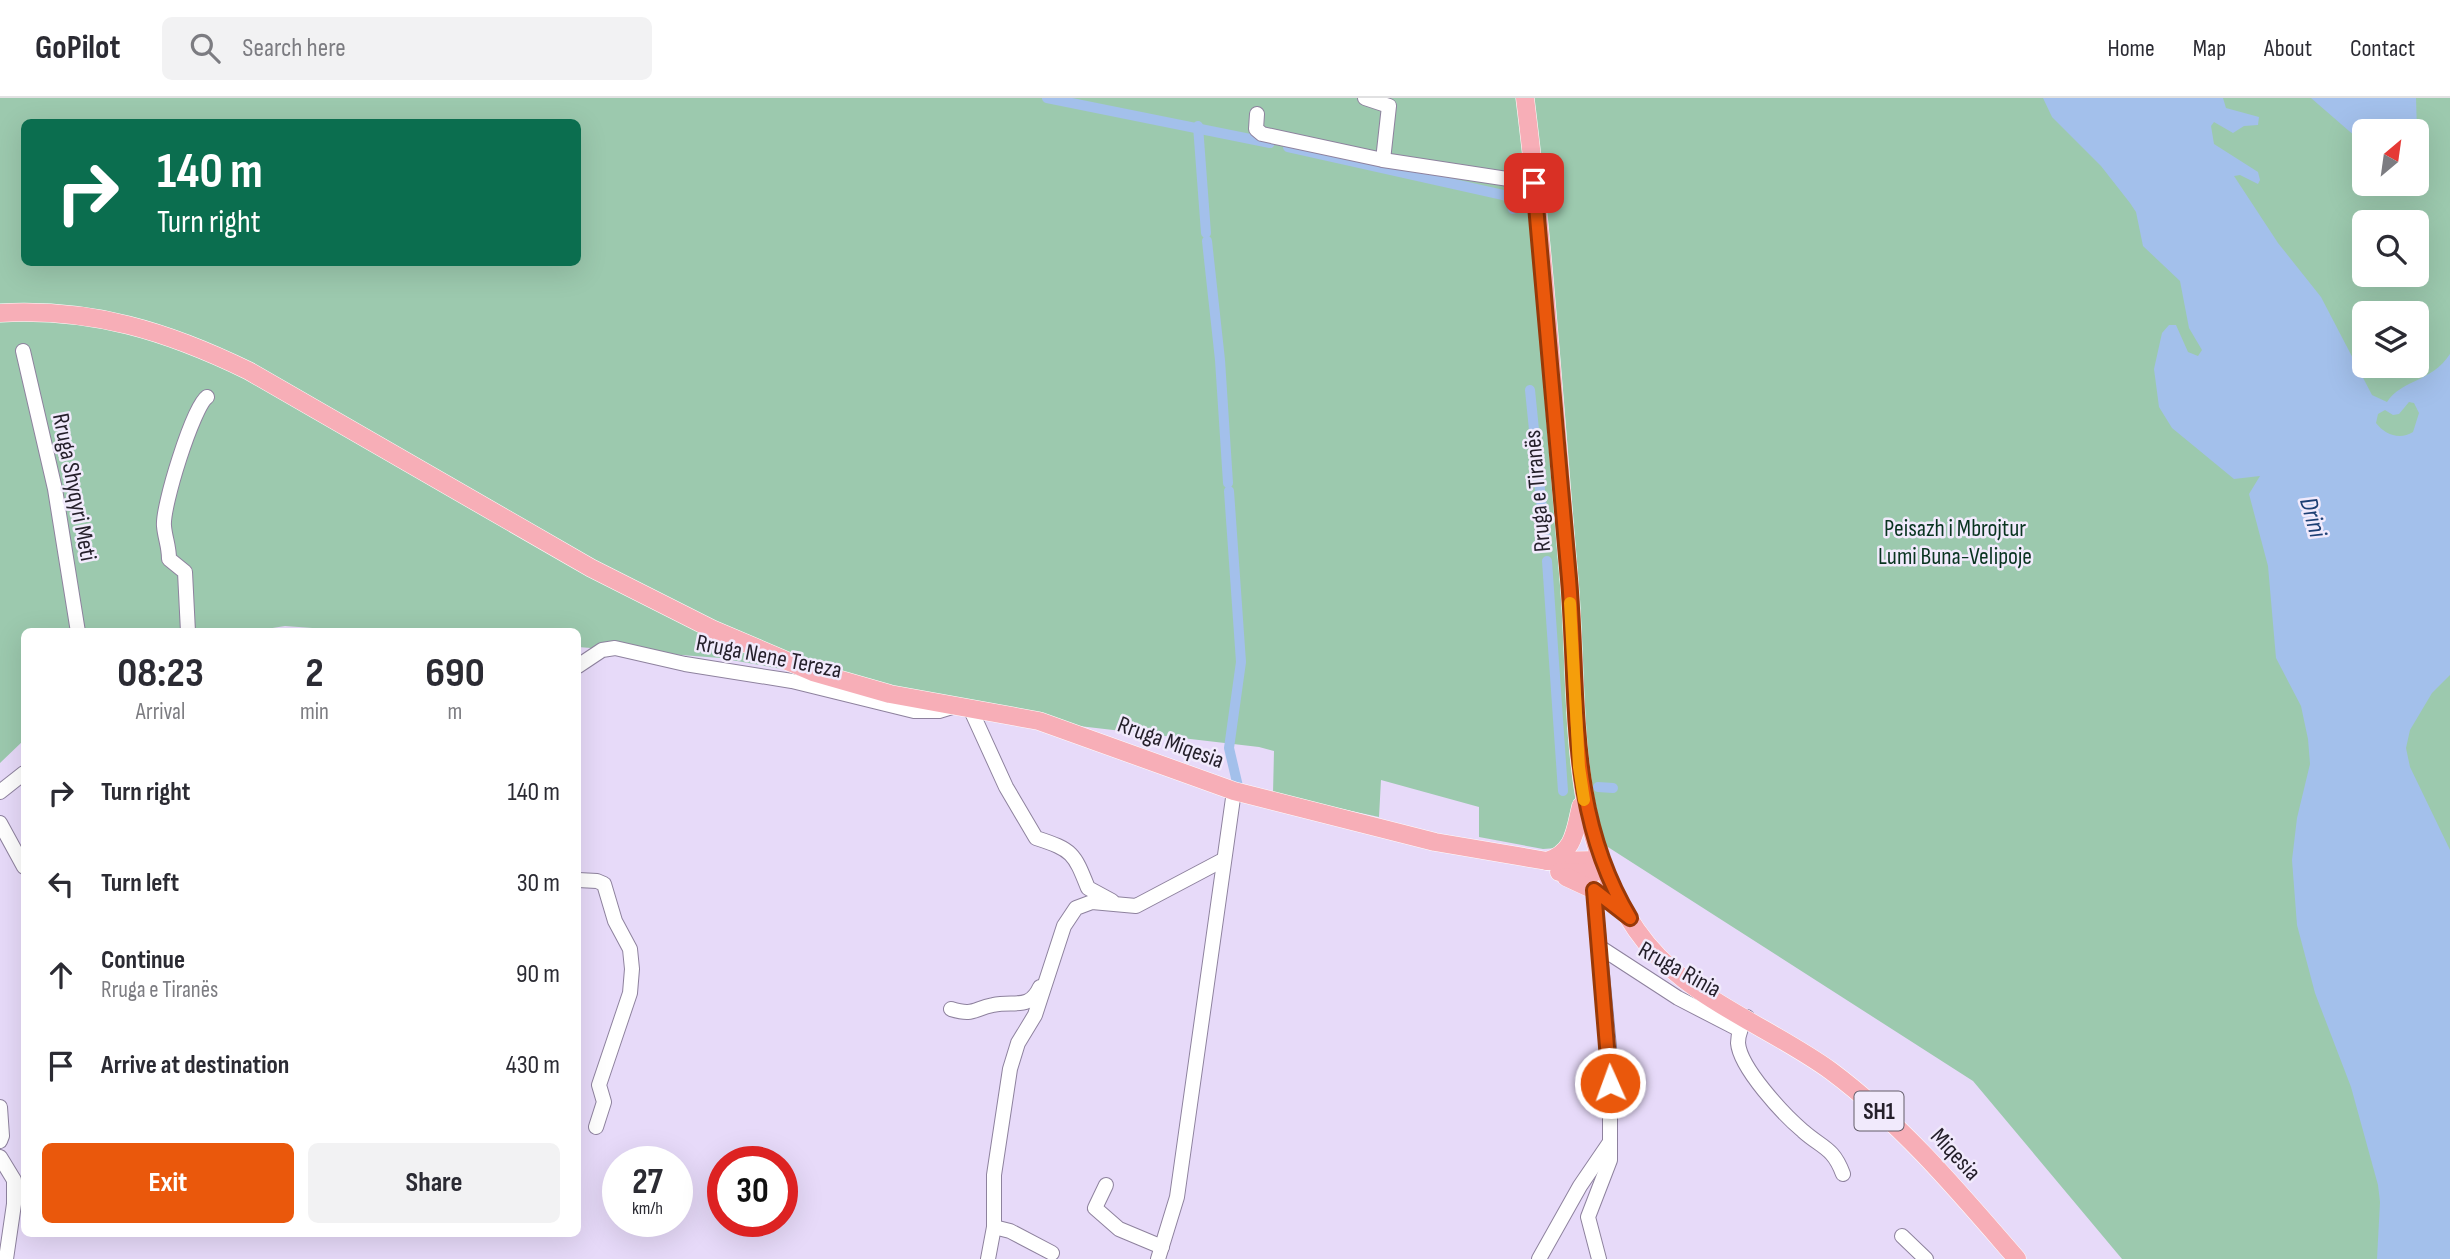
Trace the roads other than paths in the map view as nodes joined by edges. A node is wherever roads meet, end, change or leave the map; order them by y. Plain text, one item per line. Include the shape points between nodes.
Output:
1 (1365, 98) edge
2 (1525, 98) edge
3 (1257, 114) dead end
4 (1383, 160) junction
5 (1534, 183) junction
6 (0, 313) edge
7 (23, 351) dead end
8 (207, 397) dead end
9 (77, 628) edge
10 (188, 628) edge
11 (581, 664) edge
12 (963, 707) junction
13 (21, 775) edge
14 (0, 792) edge
15 (1242, 793) junction
16 (1583, 796) junction
17 (0, 823) edge
18 (1223, 860) junction
19 (21, 862) edge
20 (1602, 864) junction
21 (1549, 866) junction
22 (581, 880) edge
23 (1594, 890) junction
24 (1115, 902) junction
25 (1630, 918) junction
26 (1598, 946) junction
27 (1049, 971) junction
28 (951, 1009) dead end
29 (1743, 1024) junction
30 (0, 1107) edge
31 (596, 1127) dead end
32 (0, 1141) edge
33 (1609, 1142) junction
34 (0, 1157) edge
35 (1843, 1174) dead end
36 (1106, 1185) dead end
37 (994, 1227) junction
38 (1902, 1236) dead end
39 (1052, 1253) dead end
40 (1160, 1253) edge
41 (6, 1259) edge
42 (988, 1259) edge
43 (1539, 1259) edge
44 (1599, 1259) edge
45 (1926, 1259) edge
46 (2017, 1259) edge

1 - 4 street via 1389,106
2 - 5 main road, Rruga e Tiranës / SH1
3 - 4 street via 1256,129 1262,134
4 - 5 street
5 - 16 main road, Rruga e Tiranës / SH1
6 - 12 main road, Rruga Miqesia via 83,314 213,354 667,608 776,657 866,688
7 - 9 street, Rruga Shyqyri Meti via 55,489
8 - 10 street via 197,408 182,447 164,526 169,559 184,572
11 - 12 street, Rruga Nene Tereza via 602,650 615,648 792,681 914,711
12 - 15 main road, Rruga Miqesia via 1062,728
12 - 24 street via 1036,838 1062,847 1078,860 1088,888
13 - 14 street
15 - 18 street
15 - 21 main road, Rruga Miqesia
16 - 20 main road, SH1
16 - 21 main road via 1575,838
17 - 19 street
18 - 24 street via 1136,906
18 - 40 street via 1177,1197
20 - 21 main road, Rruga Miqesia
20 - 25 main road, SH1
21 - 23 main road
22 - 31 street via 604,884 615,921 630,949 632,969 630,993 601,1075 604,1102
23 - 25 main road
23 - 26 street
24 - 27 street via 1076,908 1064,926
25 - 29 main road, Miqesia / SH1 via 1665,963
26 - 29 street, Rruga Rinia via 1678,998
26 - 33 street via 1610,1058
27 - 28 street via 1029,1002 1019,1006 992,1005 973,1014
27 - 37 street via 1010,1069 994,1175
29 - 35 street via 1740,1050 1766,1091 1805,1133 1832,1151
29 - 46 main road, Miqesia / SH1 via 1799,1048 1891,1121
30 - 32 street
33 - 43 street
33 - 44 street via 1609,1160 1588,1217
34 - 41 street via 14,1180
36 - 40 street via 1095,1208 1119,1229
37 - 39 street
37 - 42 street
38 - 45 street

